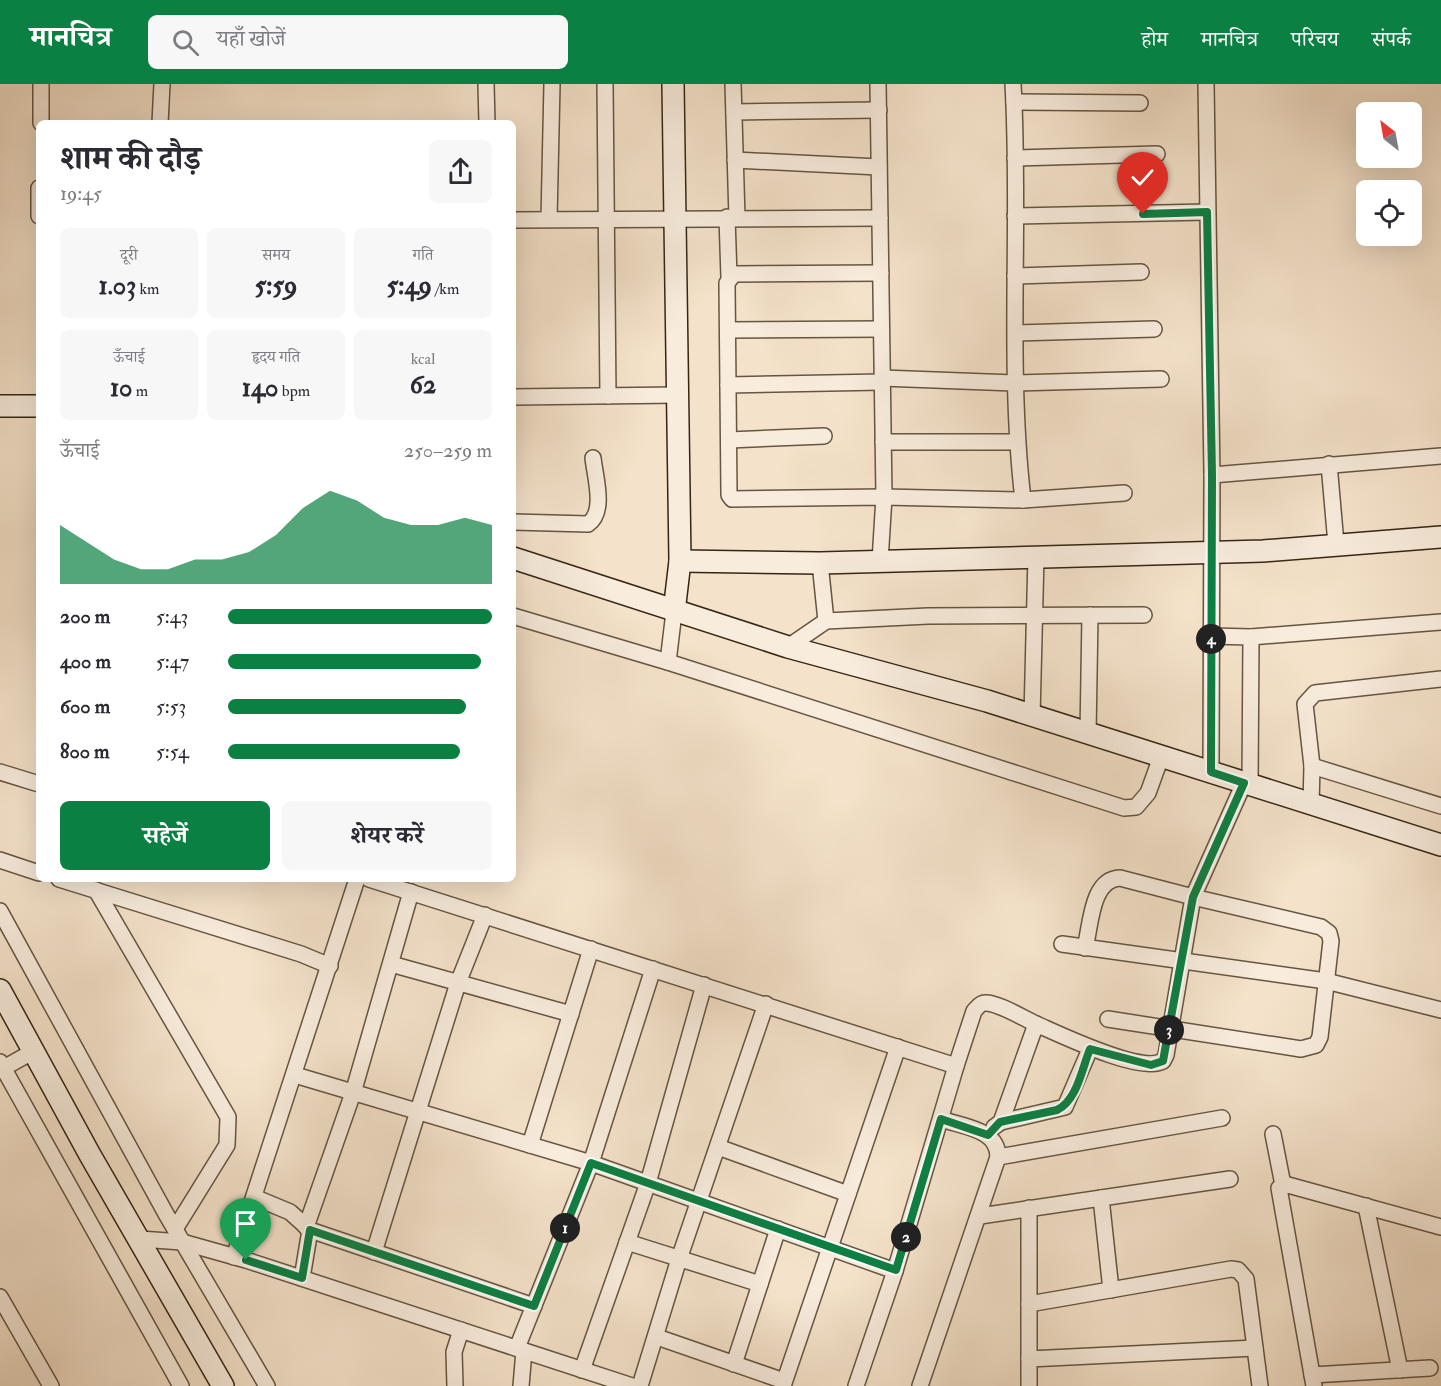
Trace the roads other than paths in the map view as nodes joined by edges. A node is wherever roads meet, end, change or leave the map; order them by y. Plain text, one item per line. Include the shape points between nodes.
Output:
1 (41, 84) edge
2 (162, 84) edge
3 (486, 84) edge
4 (552, 84) edge
5 (605, 84) edge
6 (673, 84) edge
7 (733, 84) edge
8 (878, 84) edge
9 (1013, 84) edge
10 (1206, 84) edge
11 (1014, 102) junction
12 (1140, 103) dead end
13 (879, 110) junction
14 (735, 112) junction
15 (40, 120) edge
16 (160, 120) edge
17 (488, 120) edge
18 (1157, 154) dead end
19 (1015, 158) junction
20 (735, 160) junction
21 (879, 167) junction
22 (1207, 212) junction
23 (1015, 216) junction
24 (676, 217) junction
25 (607, 218) junction
26 (732, 218) junction
27 (880, 218) junction
28 (549, 219) junction
29 (516, 220) edge
30 (1141, 272) dead end
31 (881, 273) junction
32 (1015, 276) junction
33 (729, 278) junction
34 (881, 329) junction
35 (1154, 329) dead end
36 (728, 330) junction
37 (1016, 333) junction
38 (1161, 379) dead end
39 (882, 380) junction
40 (1014, 383) junction
41 (728, 385) junction
42 (678, 395) junction
43 (608, 396) junction
44 (516, 397) edge
45 (0, 406) edge
46 (36, 406) edge
47 (824, 436) dead end
48 (729, 440) junction
49 (883, 442) junction
50 (1016, 442) junction
51 (1441, 456) edge
52 (593, 458) dead end
53 (1329, 464) junction
54 (1212, 475) junction
55 (1124, 493) dead end
56 (884, 497) junction
57 (1023, 500) junction
58 (516, 522) edge
59 (1441, 537) edge
60 (1336, 544) junction
61 (1211, 552) junction
62 (1035, 556) junction
63 (516, 558) edge
64 (680, 561) junction
65 (880, 561) junction
66 (820, 563) junction
67 (674, 612) junction
68 (1034, 615) junction
69 (1090, 615) junction
70 (1144, 615) dead end
71 (516, 617) edge
72 (826, 621) junction
73 (1441, 622) edge
74 (1211, 636) junction
75 (1251, 637) junction
76 (788, 647) junction
77 (668, 662) junction
78 (1441, 679) edge
79 (1032, 716) junction
80 (1088, 734) junction
81 (1161, 756) junction
82 (1312, 766) junction
83 (0, 772) edge
84 (1211, 772) junction
85 (36, 783) edge
86 (1247, 784) junction
87 (1311, 804) junction
88 (1441, 806) edge
89 (1441, 845) edge
90 (0, 860) edge
91 (36, 872) edge
92 (69, 882) edge
93 (356, 882) edge
94 (379, 882) edge
95 (96, 890) junction
96 (411, 892) junction
97 (1193, 897) junction
98 (0, 911) edge
99 (485, 915) junction
100 (1062, 944) dead end
101 (1085, 948) junction
102 (591, 949) junction
103 (1182, 960) junction
104 (391, 964) junction
105 (330, 966) junction
106 (653, 969) junction
107 (1326, 981) junction
108 (458, 983) junction
109 (704, 985) junction
110 (0, 990) edge
111 (766, 1004) junction
112 (1441, 1010) edge
113 (571, 1014) junction
114 (1108, 1019) dead end
115 (1036, 1024) junction
116 (1169, 1029) junction
117 (898, 1047) junction
118 (1090, 1049) junction
119 (34, 1051) junction
120 (1, 1066) edge
121 (956, 1066) junction
122 (295, 1076) junction
123 (353, 1093) junction
124 (418, 1112) junction
125 (1222, 1118) dead end
126 (941, 1119) junction
127 (1000, 1122) junction
128 (1273, 1134) dead end
129 (988, 1135) junction
130 (530, 1145) junction
131 (718, 1147) junction
132 (998, 1157) junction
133 (591, 1163) junction
134 (1230, 1179) dead end
135 (648, 1184) junction
136 (1283, 1185) junction
137 (848, 1194) junction
138 (254, 1197) junction
139 (1101, 1198) junction
140 (699, 1202) junction
141 (1366, 1206) junction
142 (1029, 1208) junction
143 (980, 1216) junction
144 (1441, 1227) edge
145 (308, 1229) junction
146 (778, 1229) junction
147 (178, 1235) junction
148 (140, 1239) junction
149 (627, 1242) junction
150 (830, 1247) junction
151 (374, 1252) junction
152 (234, 1257) junction
153 (679, 1259) junction
154 (896, 1270) junction
155 (302, 1278) junction
156 (760, 1284) junction
157 (1111, 1290) junction
158 (0, 1297) edge
159 (1029, 1304) junction
160 (534, 1306) junction
161 (462, 1330) junction
162 (657, 1337) junction
163 (1255, 1348) junction
164 (521, 1350) junction
165 (1029, 1359) junction
166 (734, 1364) junction
167 (1430, 1368) dead end
168 (582, 1370) junction
169 (1400, 1370) junction
170 (1313, 1380) edge
171 (611, 1382) edge
172 (783, 1384) edge
173 (51, 1386) edge
174 (181, 1386) edge
175 (223, 1386) edge
176 (267, 1386) edge
177 (455, 1386) edge
178 (521, 1386) edge
179 (632, 1386) edge
180 (640, 1386) edge
181 (856, 1386) edge
182 (920, 1386) edge
183 (1029, 1386) edge
184 (1260, 1386) edge

1 - 15 street
2 - 16 street
3 - 17 street
4 - 28 street
5 - 25 street
6 - 24 street
7 - 14 street
8 - 13 street
9 - 11 street
10 - 22 street
11 - 12 street
11 - 19 street
13 - 14 street
13 - 21 street
14 - 20 street
18 - 19 street
19 - 23 street
20 - 21 street
20 - 26 street
21 - 27 street
22 - 23 street
22 - 54 street
23 - 32 street
24 - 25 street
24 - 26 street
24 - 42 street
25 - 28 street
25 - 43 street
26 - 27 street
26 - 33 street
27 - 31 street
28 - 29 street
30 - 32 street
31 - 33 street via 734,274
31 - 34 street
32 - 37 street
33 - 36 street
34 - 36 street
34 - 39 street
35 - 37 street
36 - 41 street
37 - 40 street
38 - 40 street
39 - 40 street
39 - 41 street
39 - 49 street
40 - 50 street
41 - 48 street
42 - 43 street
42 - 64 street
43 - 44 street
45 - 46 street
47 - 48 street
48 - 56 street via 732,499
49 - 50 street
49 - 56 street
50 - 57 street
51 - 53 street
52 - 58 street via 598,508 595,520 588,524
53 - 54 street
53 - 60 street
54 - 61 street
55 - 57 street
56 - 57 street
56 - 65 street
59 - 60 street
60 - 61 street
61 - 62 street
61 - 74 street
62 - 65 street
62 - 68 street
63 - 67 street
64 - 66 street
64 - 67 street
65 - 66 street
66 - 72 street
67 - 76 street
67 - 77 street
68 - 69 street
68 - 72 street
68 - 79 street
69 - 70 street
69 - 80 street
71 - 77 street
72 - 76 street
73 - 75 street
74 - 75 street
74 - 84 street
75 - 86 street
76 - 79 street
77 - 81 street via 1124,808 1136,807 1148,794
78 - 82 street via 1315,693 1305,704
79 - 80 street
80 - 81 street
81 - 84 street
82 - 87 street
82 - 88 street
83 - 85 street
84 - 86 street
86 - 87 street
86 - 97 street
87 - 89 street
90 - 91 street
92 - 95 street
93 - 105 street
94 - 96 street
95 - 105 street
95 - 147 street via 228,1117 227,1145
96 - 99 street
96 - 104 street
97 - 101 street via 1111,878 1099,888
97 - 103 street
97 - 107 street via 1321,927 1329,933 1331,941
98 - 147 street
99 - 102 street
99 - 108 street
100 - 101 street
101 - 103 street
102 - 106 street
102 - 113 street
103 - 107 street
103 - 116 street
104 - 108 street
104 - 123 street
105 - 122 street
106 - 109 street
106 - 133 street
107 - 112 street
107 - 116 street via 1320,1037 1310,1048
108 - 113 street
108 - 124 street
109 - 111 street
109 - 135 street
110 - 119 street
111 - 117 street
111 - 131 street
113 - 130 street
114 - 116 street
115 - 118 street
115 - 121 street via 986,1002 979,1005
115 - 127 street
116 - 118 street via 1166,1055 1159,1063 1151,1065
117 - 121 street
117 - 137 street
118 - 127 street via 1065,1107
119 - 120 street
119 - 148 street
120 - 174 street
121 - 126 street
122 - 123 street
122 - 138 street
123 - 124 street
123 - 145 street
124 - 130 street
124 - 151 street
125 - 132 street
126 - 129 street
126 - 154 street
127 - 129 street
128 - 136 street
129 - 132 street via 998,1147
130 - 133 street
131 - 137 street
131 - 140 street
132 - 143 street
133 - 135 street
133 - 160 street
134 - 139 street
135 - 140 street
135 - 149 street
136 - 141 street
136 - 170 street via 1278,1194
137 - 150 street
138 - 145 street via 290,1212
138 - 152 street
139 - 142 street
139 - 157 street
140 - 146 street
140 - 153 street
141 - 144 street
141 - 169 street
142 - 143 street
142 - 159 street
143 - 182 street
145 - 151 street
145 - 155 street
146 - 150 street
146 - 156 street
147 - 148 street
147 - 152 street
147 - 176 street
148 - 175 street
149 - 153 street
149 - 168 street
150 - 154 street
150 - 172 street
151 - 160 street
152 - 155 street
153 - 156 street
153 - 162 street
154 - 181 street
155 - 161 street
156 - 166 street
157 - 159 street
157 - 163 street via 1238,1270 1246,1279
158 - 173 street
159 - 165 street
160 - 164 street
161 - 164 street
161 - 177 street via 454,1352
162 - 166 street
162 - 180 street
163 - 165 street
163 - 184 street
164 - 168 street
164 - 178 street
165 - 183 street
166 - 172 street
167 - 169 street
168 - 171 street
169 - 170 street
171 - 179 street

